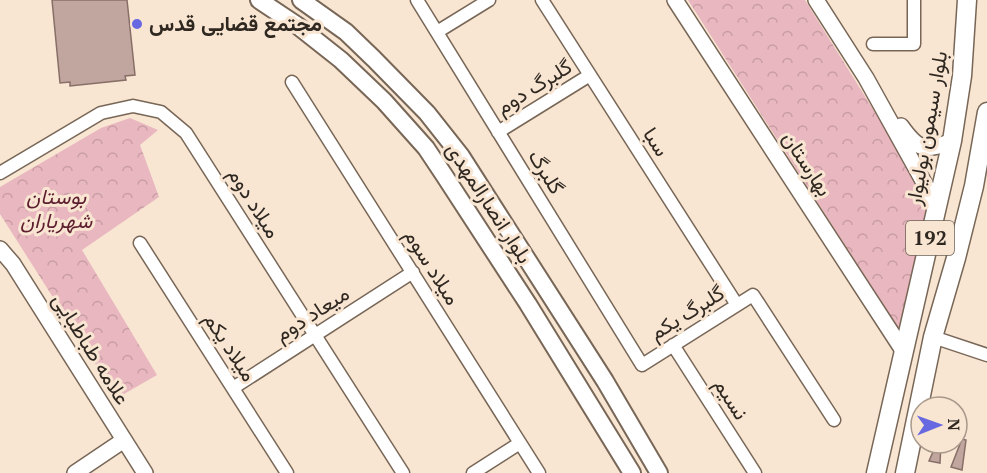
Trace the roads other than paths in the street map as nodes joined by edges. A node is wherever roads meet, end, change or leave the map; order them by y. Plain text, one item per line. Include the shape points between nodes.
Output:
1 (259, 0) edge
2 (301, 0) edge
3 (417, 0) edge
4 (489, 0) edge
5 (542, 0) edge
6 (675, 0) edge
7 (816, 0) edge
8 (914, 0) edge
9 (967, 0) edge
10 (437, 32) junction
11 (873, 44) dead end
12 (590, 75) junction
13 (866, 78) junction
14 (292, 82) dead end
15 (987, 112) edge
16 (498, 132) junction
17 (952, 141) junction
18 (0, 173) edge
19 (937, 206) junction
20 (140, 243) dead end
21 (0, 249) edge
22 (412, 272) junction
23 (737, 305) junction
24 (315, 335) junction
25 (933, 337) junction
26 (673, 345) junction
27 (904, 352) junction
28 (987, 355) edge
29 (642, 364) joint
30 (233, 388) junction
31 (834, 420) dead end
32 (124, 440) junction
33 (520, 442) junction
34 (75, 473) edge
35 (145, 473) edge
36 (287, 473) edge
37 (403, 473) edge
38 (473, 473) edge
39 (539, 473) edge
40 (632, 473) edge
41 (659, 473) edge
42 (755, 473) edge
43 (876, 473) edge
44 (905, 473) edge

1 - 40 main road, بلوار انصارالمهدی via 341,60 426,148
2 - 41 main road, بلوار انصارالمهدی via 346,32 374,59 427,113 460,156 605,381
3 - 10 street, گلبرگ
4 - 10 street
5 - 12 street, سبا
6 - 27 street, بهارستان
7 - 13 street
8 - 11 street via 914,44
9 - 17 main road, بلوار سیمون بولیوار / 192 via 962,76
10 - 16 street, گلبرگ
12 - 16 street, گلبرگ دوم
12 - 23 street, سبا
13 - 17 street via 915,143 926,148
13 - 19 street
14 - 22 street, میلاد سوم
15 - 25 main road, 192 via 974,186
16 - 29 street, گلبرگ
17 - 19 main road, بلوار سیمون بولیوار / 192
18 - 24 street, میلاد دوم via 101,113 133,106 161,112 186,133
19 - 27 main road, بلوار سیمون بولیوار / 192
20 - 30 street, میلاد یکم
21 - 32 street, علامه طباطبایی
22 - 24 street, میعاد دوم
22 - 33 street, میلاد سوم
23 - 26 street, گلبرگ یکم
23 - 31 street, گلبرگ یکم via 753,295
24 - 30 street, میعاد دوم
24 - 37 street, میلاد دوم
25 - 28 street
25 - 44 main road, 192
26 - 29 street, گلبرگ یکم
26 - 42 street, نسیم
27 - 43 main road, بلوار سیمون بولیوار / 192
30 - 36 street, میلاد یکم
32 - 34 street
32 - 35 street, علامه طباطبایی
33 - 38 street
33 - 39 street, میلاد سوم

